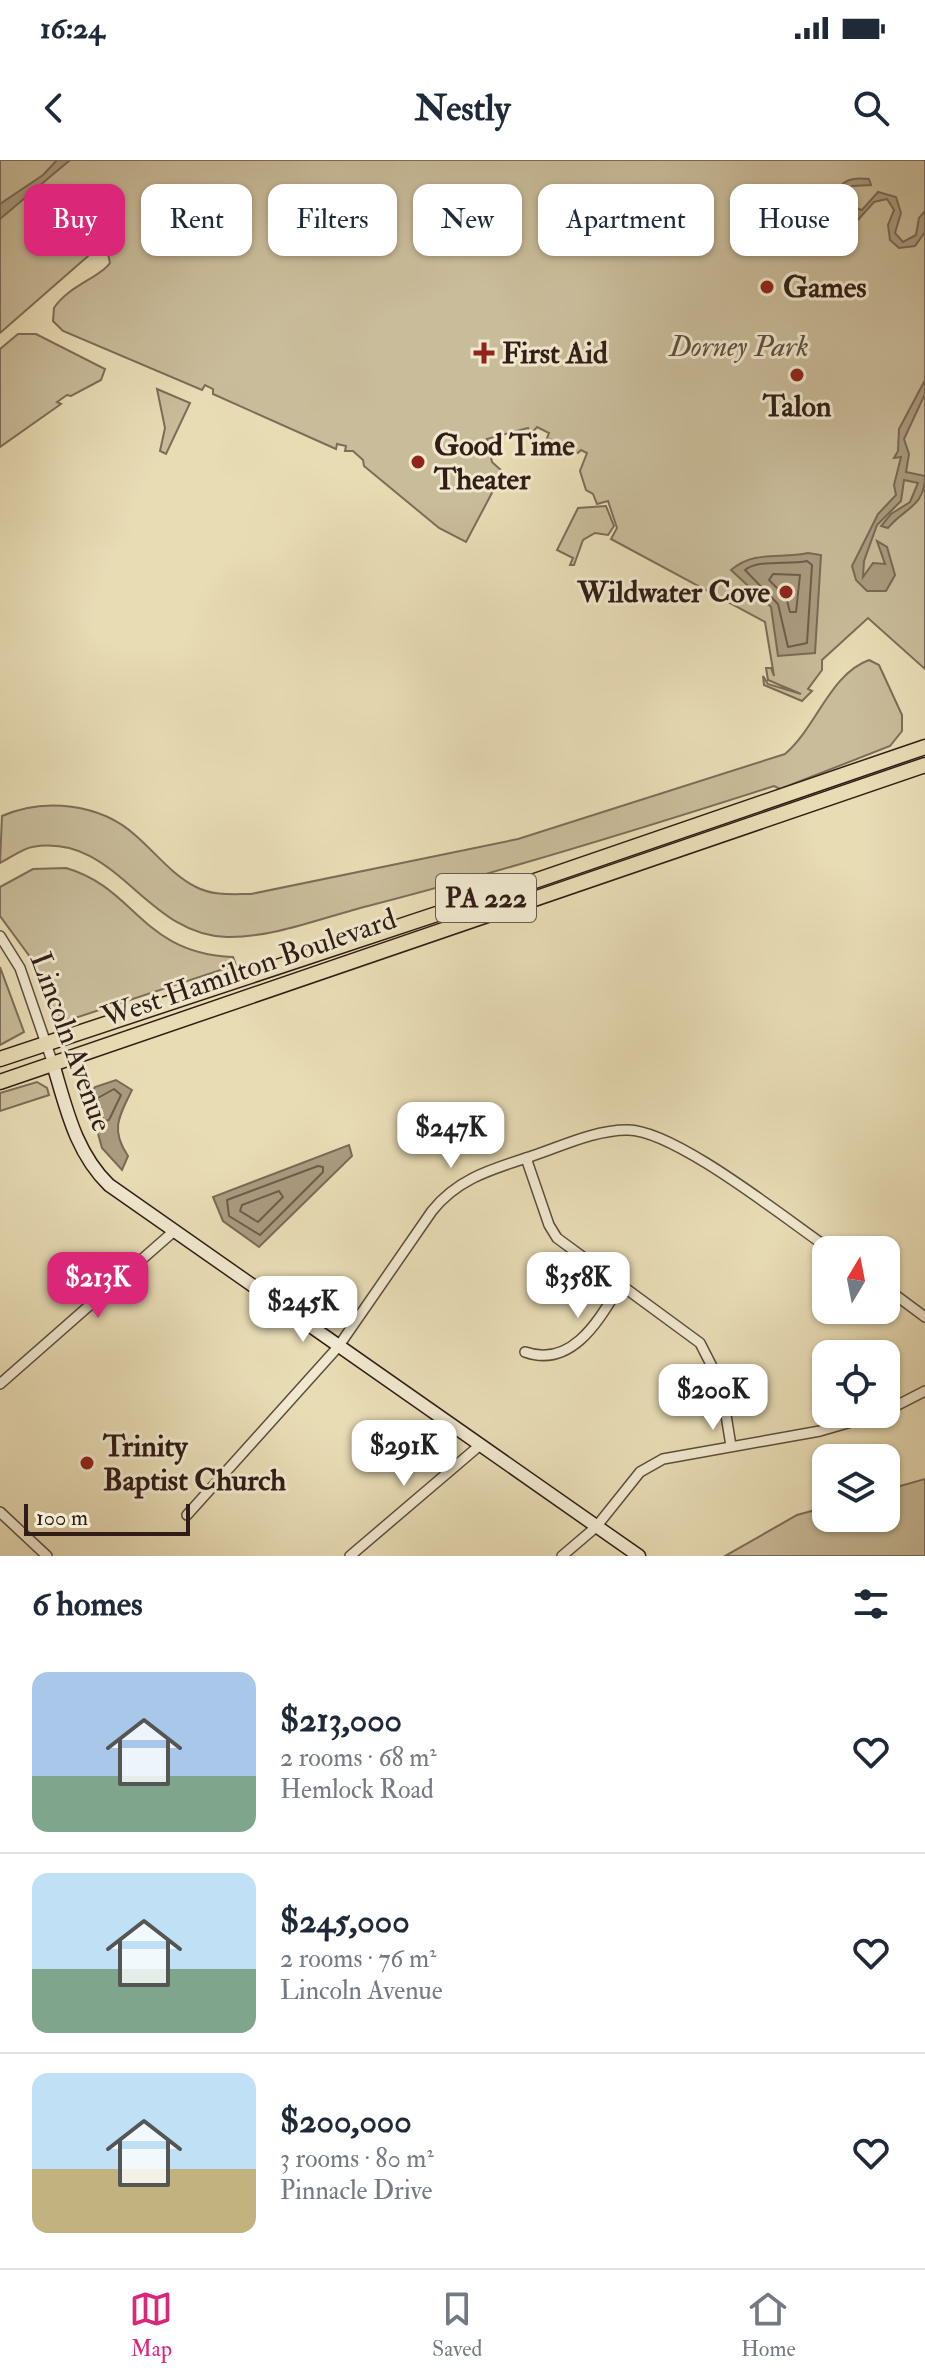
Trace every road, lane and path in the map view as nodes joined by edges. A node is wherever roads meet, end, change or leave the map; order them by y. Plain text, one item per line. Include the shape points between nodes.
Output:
1 (925, 747) edge
2 (925, 765) edge
3 (0, 936) edge
4 (45, 1044) junction
5 (0, 1059) edge
6 (53, 1064) junction
7 (0, 1082) edge
8 (526, 1158) junction
9 (173, 1232) junction
10 (812, 1237) edge
11 (621, 1284) junction
12 (900, 1298) edge
13 (925, 1317) edge
14 (338, 1347) junction
15 (525, 1352) dead end
16 (0, 1384) edge
17 (925, 1391) edge
18 (900, 1404) edge
19 (830, 1428) edge
20 (479, 1446) junction
21 (731, 1446) junction
22 (0, 1512) edge
23 (187, 1515) dead end
24 (596, 1527) junction
25 (47, 1556) edge
26 (350, 1556) edge
27 (562, 1556) edge
28 (639, 1556) edge

1 - 4 main road, West Hamilton Boulevard / PA 222
2 - 6 main road, West Hamilton Boulevard / PA 222
3 - 4 street, Lincoln Avenue via 20,968
4 - 5 main road, West Hamilton Boulevard / PA 222
4 - 6 street, Lincoln Avenue
6 - 7 main road, West Hamilton Boulevard / PA 222
6 - 9 street, Lincoln Avenue via 92,1167
8 - 10 street via 612,1131 644,1131 660,1136
8 - 11 street via 557,1238
8 - 14 street via 470,1178 443,1198
9 - 14 street, Lincoln Avenue
9 - 16 street
11 - 15 street via 597,1322 573,1345 550,1356
11 - 21 street via 700,1343 721,1384
12 - 13 street
14 - 20 street, Lincoln Avenue
14 - 23 street
17 - 18 street
19 - 21 street
20 - 24 street, Lincoln Avenue
20 - 26 street
21 - 24 street via 652,1464 629,1483
22 - 25 street
24 - 27 street
24 - 28 street, Lincoln Avenue

